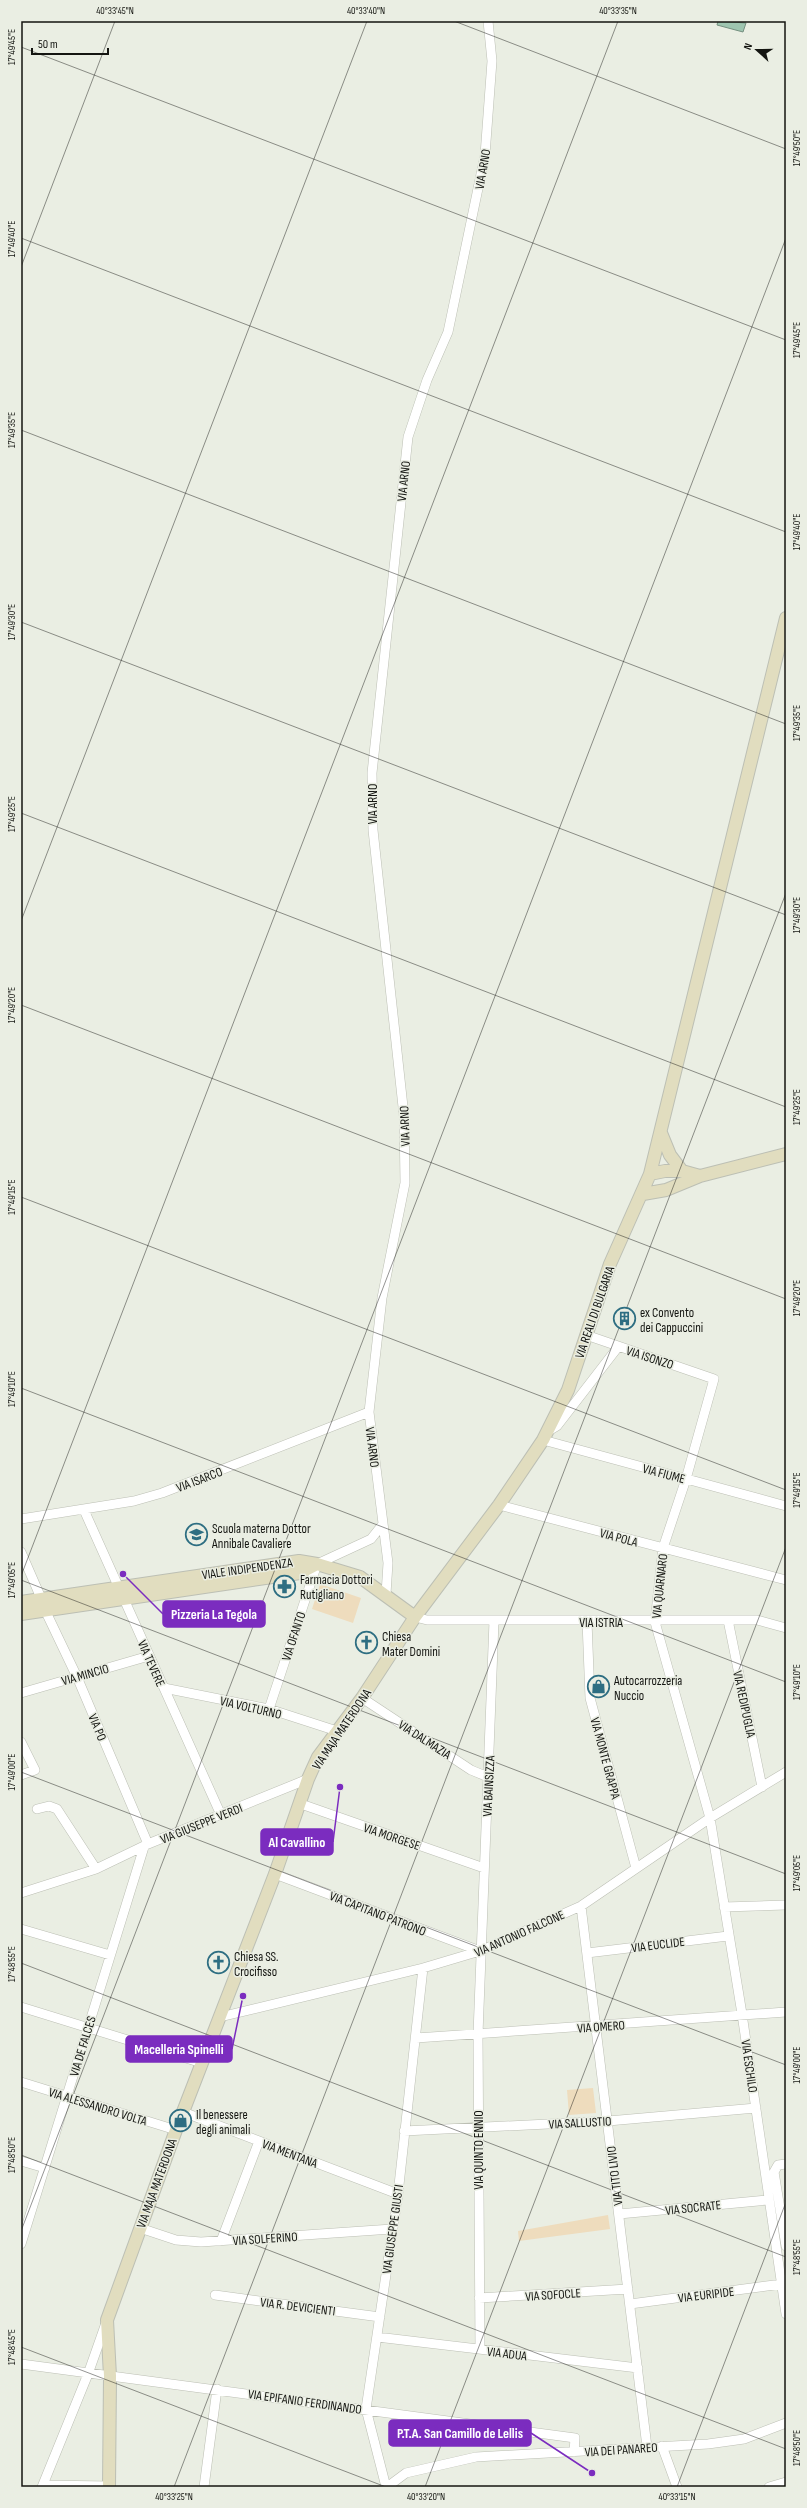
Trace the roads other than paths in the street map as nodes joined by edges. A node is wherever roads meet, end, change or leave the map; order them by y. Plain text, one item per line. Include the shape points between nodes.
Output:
1 (488, 21) edge
2 (786, 618) edge
3 (660, 1132) junction
4 (786, 1154) edge
5 (682, 1171) junction
6 (650, 1174) junction
7 (700, 1176) junction
8 (643, 1194) junction
9 (586, 1335) junction
10 (618, 1347) junction
11 (714, 1378) joint
12 (369, 1412) junction
13 (545, 1436) junction
14 (686, 1479) junction
15 (499, 1505) junction
16 (786, 1506) edge
17 (84, 1510) junction
18 (21, 1519) edge
19 (383, 1524) junction
20 (663, 1548) junction
21 (21, 1552) edge
22 (317, 1564) junction
23 (786, 1580) edge
24 (118, 1587) junction
25 (386, 1594) junction
26 (40, 1598) junction
27 (124, 1599) junction
28 (21, 1602) edge
29 (45, 1610) junction
30 (21, 1614) edge
31 (415, 1617) junction
32 (728, 1620) junction
33 (494, 1621) junction
34 (587, 1621) junction
35 (655, 1622) junction
36 (786, 1628) edge
37 (149, 1656) junction
38 (77, 1677) junction
39 (164, 1688) junction
40 (21, 1693) edge
41 (362, 1698) junction
42 (269, 1709) junction
43 (337, 1731) junction
44 (21, 1742) edge
45 (786, 1772) edge
46 (21, 1775) edge
47 (488, 1777) junction
48 (308, 1779) junction
49 (762, 1787) junction
50 (301, 1804) junction
51 (36, 1809) dead end
52 (221, 1816) junction
53 (710, 1818) junction
54 (146, 1846) junction
55 (484, 1868) junction
56 (636, 1868) junction
57 (96, 1869) junction
58 (275, 1874) junction
59 (21, 1893) edge
60 (786, 1905) edge
61 (581, 1906) junction
62 (724, 1907) junction
63 (21, 1929) edge
64 (728, 1936) junction
65 (480, 1951) junction
66 (588, 1952) junction
67 (110, 1955) junction
68 (423, 1968) junction
69 (21, 2007) edge
70 (786, 2012) edge
71 (742, 2014) junction
72 (220, 2017) junction
73 (597, 2026) junction
74 (88, 2029) junction
75 (478, 2034) junction
76 (416, 2038) junction
77 (202, 2063) junction
78 (21, 2082) edge
79 (66, 2096) junction
80 (756, 2108) junction
81 (183, 2112) junction
82 (608, 2121) junction
83 (478, 2127) junction
84 (176, 2130) junction
85 (404, 2131) junction
86 (259, 2142) junction
87 (21, 2160) edge
88 (786, 2164) edge
89 (45, 2168) junction
90 (398, 2194) junction
91 (768, 2200) junction
92 (619, 2214) junction
93 (140, 2228) junction
94 (392, 2229) junction
95 (221, 2241) junction
96 (21, 2244) edge
97 (786, 2246) edge
98 (781, 2253) edge
99 (782, 2284) junction
100 (628, 2289) junction
101 (215, 2295) dead end
102 (479, 2298) junction
103 (630, 2304) junction
104 (786, 2314) edge
105 (380, 2317) junction
106 (107, 2320) junction
107 (377, 2337) junction
108 (480, 2349) junction
109 (21, 2364) edge
110 (638, 2368) junction
111 (88, 2374) junction
112 (110, 2376) junction
113 (217, 2389) junction
114 (366, 2410) junction
115 (786, 2423) edge
116 (662, 2446) junction
117 (647, 2447) junction
118 (574, 2452) junction
119 (786, 2482) edge
120 (42, 2486) edge
121 (109, 2486) edge
122 (204, 2487) edge
123 (387, 2487) edge
124 (677, 2487) edge
125 (769, 2487) edge

1 - 12 street, VIA ARNO via 492,60 486,155 448,332 427,380 408,437 372,773 372,830 404,1116 405,1183 382,1298
2 - 3 main road, VIA REALI DI BULGARIA
3 - 5 main road via 670,1155
3 - 6 main road, VIA REALI DI BULGARIA
4 - 7 main road
5 - 6 main road
5 - 7 main road
6 - 8 main road, VIA REALI DI BULGARIA
7 - 8 main road via 666,1190
8 - 9 main road, VIA REALI DI BULGARIA via 619,1242
9 - 10 street, VIA ISONZO
9 - 13 main road, VIA REALI DI BULGARIA via 568,1390
10 - 11 street, VIA ISONZO
10 - 13 street, VIA REALI DI BULGARIA via 557,1426
11 - 14 street, VIA QUARNARO
12 - 17 street, VIA ISARCO via 162,1493
12 - 19 street, VIA ARNO
13 - 14 street, VIA FIUME
13 - 15 main road, VIA REALI DI BULGARIA
14 - 16 street, VIA FIUME
14 - 20 street, VIA QUARNARO
15 - 20 street, VIA POLA
15 - 31 main road, VIA REALI DI BULGARIA
17 - 18 street, VIA ISARCO
17 - 24 street, VIA TEVERE
19 - 22 street via 371,1539
19 - 25 street, VIA ARNO via 388,1563
20 - 23 street, VIA POLA
20 - 35 street, VIA QUARNARO
21 - 26 street
22 - 24 main road, VIALE INDIPENDENZA via 299,1561
22 - 25 main road via 360,1577
22 - 27 main road, VIALE INDIPENDENZA via 300,1573
22 - 42 street, VIA OFANTO
24 - 26 main road, VIALE INDIPENDENZA
24 - 27 street, VIA TEVERE
25 - 31 main road
26 - 28 main road, VIALE INDIPENDENZA
27 - 29 main road, VIALE INDIPENDENZA
27 - 37 street, VIA TEVERE
29 - 30 main road, VIALE INDIPENDENZA
29 - 38 street, VIA PO
31 - 33 street, VIA ISTRIA via 427,1620
31 - 41 main road, VIA MAJA MATERDONA
32 - 35 street, VIA ISTRIA
32 - 36 street, VIA ISTRIA via 757,1620
32 - 49 street, VIA REDIPUGLIA
33 - 34 street, VIA ISTRIA
33 - 47 street, VIA BAINSIZZA
34 - 35 street, VIA ISTRIA
34 - 56 street, VIA MONTE GRAPPA via 590,1698
35 - 53 street, VIA QUARNARO
37 - 38 street, VIA MINCIO
37 - 39 street, VIA TEVERE
38 - 40 street, VIA MINCIO
38 - 54 street, VIA PO
39 - 42 street, VIA VOLTURNO
39 - 52 street, VIA TEVERE
41 - 43 main road, VIA MAJA MATERDONA
41 - 47 street, VIA DALMAZIA via 471,1770
42 - 43 street, VIA VOLTURNO
43 - 48 main road, VIA MAJA MATERDONA via 318,1757
44 - 46 street via 35,1770
45 - 49 street, VIA ANTONIO FALCONE
47 - 55 street, VIA BAINSIZZA
48 - 50 main road, VIA MAJA MATERDONA
48 - 52 street, VIA GIUSEPPE VERDI
49 - 53 street, VIA ANTONIO FALCONE
50 - 55 street, VIA MORGESE
50 - 58 main road, VIA MAJA MATERDONA
51 - 57 street via 49,1806 57,1809
52 - 54 street, VIA GIUSEPPE VERDI
53 - 56 street, VIA ANTONIO FALCONE
53 - 62 street, VIA ESCHILO
54 - 57 street, VIA GIUSEPPE VERDI
54 - 67 street, VIA DE FALCES
55 - 65 street, VIA BAINSIZZA
56 - 61 street, VIA ANTONIO FALCONE
57 - 59 street, VIA GIUSEPPE VERDI
58 - 65 street, VIA CAPITANO PATRONO
58 - 72 main road, VIA MAJA MATERDONA
60 - 62 street
61 - 65 street, VIA ANTONIO FALCONE
61 - 66 street, VIA TITO LIVIO
62 - 64 street, VIA ESCHILO
63 - 67 street
64 - 66 street, VIA EUCLIDE
64 - 71 street, VIA ESCHILO
65 - 68 street, VIA ANTONIO FALCONE
65 - 75 street, VIA QUINTO ENNIO
66 - 73 street, VIA TITO LIVIO
67 - 74 street, VIA DE FALCES
68 - 72 street, VIA ANTONIO FALCONE
68 - 76 street, VIA GIUSEPPE GIUSTI
69 - 74 street
70 - 71 street, VIA OMERO
71 - 73 street, VIA OMERO
71 - 80 street, VIA ESCHILO
72 - 77 main road, VIA MAJA MATERDONA
73 - 75 street, VIA OMERO
73 - 82 street, VIA TITO LIVIO
74 - 77 street
74 - 79 street, VIA DE FALCES
75 - 76 street, VIA OMERO
75 - 83 street, VIA QUINTO ENNIO
76 - 85 street, VIA GIUSEPPE GIUSTI
77 - 81 main road, VIA MAJA MATERDONA
78 - 79 street, VIA ALESSANDRO VOLTA
79 - 84 street, VIA ALESSANDRO VOLTA
79 - 89 street, VIA DE FALCES
80 - 82 street, VIA SALLUSTIO
80 - 91 street, VIA ESCHILO
81 - 84 main road, VIA MAJA MATERDONA
81 - 86 street, VIA MENTANA
82 - 83 street, VIA SALLUSTIO
82 - 92 street, VIA TITO LIVIO
83 - 85 street, VIA SALLUSTIO
83 - 102 street, VIA QUINTO ENNIO
84 - 93 main road, VIA MAJA MATERDONA
85 - 90 street, VIA GIUSEPPE GIUSTI
86 - 90 street, VIA MENTANA
86 - 95 street
87 - 89 street
88 - 97 street via 778,2165 774,2172
89 - 96 street, VIA DE FALCES
90 - 94 street, VIA GIUSEPPE GIUSTI
91 - 92 street, VIA SOCRATE
91 - 98 street, VIA ESCHILO
92 - 100 street, VIA TITO LIVIO
93 - 95 street, VIA SOLFERINO via 176,2240
93 - 106 main road, VIA MAJA MATERDONA
94 - 95 street, VIA SOLFERINO
94 - 105 street, VIA GIUSEPPE GIUSTI
98 - 99 street, VIA ESCHILO
99 - 103 street, VIA EURIPIDE
99 - 104 street, VIA ESCHILO
100 - 102 street, VIA SOFOCLE
100 - 103 street, VIA TITO LIVIO
101 - 105 street, VIA R. DEVICIENTI
102 - 108 street, VIA QUINTO ENNIO
103 - 110 street, VIA TITO LIVIO
105 - 107 street, VIA GIUSEPPE GIUSTI
106 - 111 street, VIA MAJA MATERDONA
106 - 112 main road, VIA MAJA MATERDONA
107 - 108 street, VIA ADUA
107 - 114 street, VIA GIUSEPPE GIUSTI
108 - 110 street, VIA ADUA
109 - 111 street, VIA EPIFANIO FERDINANDO
110 - 117 street, VIA TITO LIVIO
111 - 112 street, VIA EPIFANIO FERDINANDO
111 - 120 street, VIA MAJA MATERDONA
112 - 113 street, VIA EPIFANIO FERDINANDO
112 - 121 main road, VIA MAJA MATERDONA
113 - 114 street, VIA EPIFANIO FERDINANDO
113 - 122 street
114 - 118 street, VIA EPIFANIO FERDINANDO via 575,2438
114 - 123 street, VIA GIUSEPPE GIUSTI
115 - 116 street, VIA DEI PANAREO via 744,2439
116 - 117 street, VIA DEI PANAREO
116 - 124 street
117 - 118 street, VIA DEI PANAREO
118 - 123 street, VIA DEI PANAREO via 476,2457 406,2473
119 - 125 street
120 - 121 street

